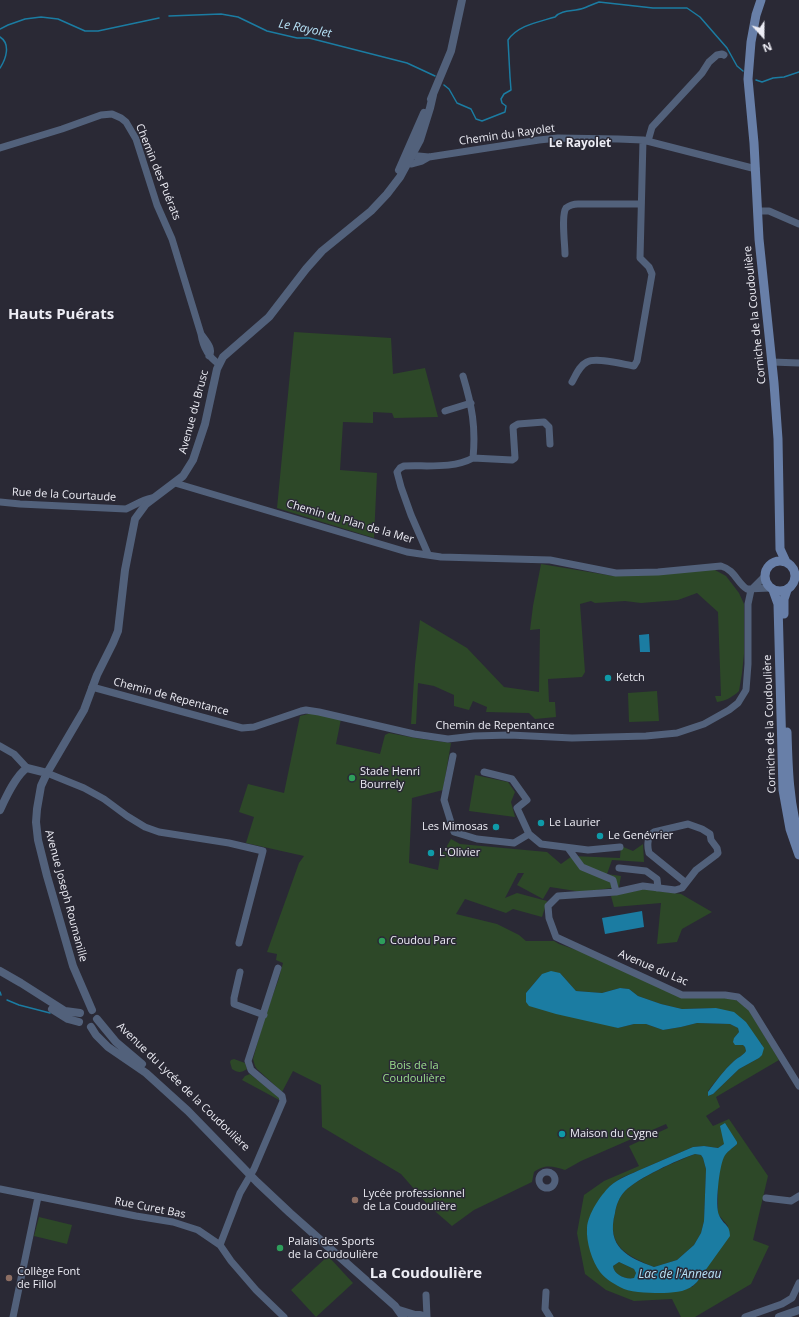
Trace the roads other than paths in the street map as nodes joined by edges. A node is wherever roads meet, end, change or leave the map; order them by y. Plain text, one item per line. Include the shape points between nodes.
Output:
1 (462, 0) edge
2 (761, 0) edge
3 (724, 55) dead end
4 (433, 95) junction
5 (645, 140) junction
6 (0, 148) edge
7 (408, 158) junction
8 (756, 169) junction
9 (641, 204) junction
10 (757, 211) junction
11 (799, 224) edge
12 (565, 254) dead end
13 (202, 334) junction
14 (209, 346) junction
15 (209, 356) junction
16 (221, 360) junction
17 (772, 362) junction
18 (799, 363) edge
19 (463, 376) dead end
20 (572, 382) dead end
21 (471, 403) junction
22 (445, 411) dead end
23 (550, 444) dead end
24 (473, 458) junction
25 (175, 483) junction
26 (152, 498) junction
27 (0, 502) edge
28 (130, 508) junction
29 (137, 516) junction
30 (780, 549) junction
31 (428, 554) junction
32 (774, 562) junction
33 (786, 562) junction
34 (765, 576) junction
35 (772, 589) junction
36 (751, 590) junction
37 (787, 590) junction
38 (92, 686) junction
39 (0, 746) edge
40 (453, 756) dead end
41 (27, 768) junction
42 (484, 772) dead end
43 (46, 773) junction
44 (0, 810) edge
45 (529, 834) junction
46 (799, 837) edge
47 (620, 847) dead end
48 (568, 848) junction
49 (799, 855) edge
50 (619, 868) dead end
51 (686, 883) junction
52 (658, 888) junction
53 (616, 892) junction
54 (239, 943) dead end
55 (278, 968) dead end
56 (0, 971) edge
57 (240, 972) dead end
58 (0, 977) edge
59 (84, 1014) junction
60 (264, 1015) junction
61 (97, 1019) junction
62 (91, 1027) junction
63 (799, 1086) edge
64 (252, 1173) junction
65 (0, 1189) edge
66 (799, 1196) edge
67 (38, 1197) junction
68 (766, 1198) dead end
69 (220, 1245) junction
70 (799, 1284) edge
71 (546, 1292) dead end
72 (398, 1309) junction
73 (799, 1310) edge
74 (416, 1316) edge
75 (13, 1317) edge
76 (284, 1317) edge
77 (403, 1317) edge
78 (426, 1317) edge
79 (550, 1317) edge
80 (745, 1317) edge
81 (780, 1317) edge

1 - 4 street via 451,51
2 - 8 main road, Corniche de la Coudoulière via 751,42 748,79
3 - 5 street via 717,55 709,62 652,127
4 - 7 street via 418,126
4 - 7 street via 424,131
5 - 7 street, Chemin du Rayolet via 558,138 429,157 415,163
5 - 8 street, Chemin du Rayolet
5 - 9 street
6 - 13 street, Chemin des Puérats via 101,115 112,114 126,122 138,145 157,205 172,238
7 - 16 street via 387,194 318,256 269,317
8 - 10 main road, Corniche de la Coudoulière
9 - 12 street via 572,205 566,209 564,216
9 - 20 street via 640,258 652,274 637,360 634,366 593,360 578,370
10 - 11 street via 769,211
10 - 17 main road, Corniche de la Coudoulière
13 - 14 street, Chemin des Puérats
13 - 15 street, Chemin des Puérats
14 - 15 street
14 - 16 street, Chemin des Puérats
15 - 16 street
16 - 25 street, Avenue du Brusc via 196,452 189,468
17 - 18 street
17 - 30 main road, Corniche de la Coudoulière via 778,439
19 - 21 street
21 - 22 street
21 - 24 street
23 - 24 street via 549,427 544,422 518,424 514,427 515,458
24 - 31 street via 448,465 404,466 397,472 411,515
25 - 26 street, Avenue du Brusc
25 - 31 street, Chemin du Plan de la Mer via 407,552
26 - 28 street, Rue de la Courtaude
26 - 29 street, Avenue du Brusc
27 - 28 street, Rue de la Courtaude
28 - 29 street via 136,508
29 - 38 street, Avenue du Brusc via 133,525 118,631
30 - 32 main road
30 - 33 main road
31 - 36 street, Chemin du Plan de la Mer via 441,557 550,560 616,574 721,566 732,572 745,588
32 - 33 main road
32 - 34 main road via 767,568
33 - 37 main road via 792,566 795,573 794,583
34 - 35 main road via 767,584
34 - 36 street
35 - 36 street
35 - 37 main road via 780,592
35 - 49 main road, Corniche de la Coudoulière via 778,604 783,790 790,829
36 - 38 street, Chemin de Repentance via 748,604 746,690 729,710 704,724 677,733 572,738 510,735 448,739 306,710 254,727 242,728
37 - 46 main road, Corniche de la Coudoulière via 784,604 789,772 793,813
38 - 43 street, Avenue du Brusc via 84,710
39 - 41 street via 14,754
40 - 45 street via 444,800 454,832 477,839 514,843
41 - 43 street
41 - 44 street via 12,787
42 - 45 street via 512,779 527,800 517,808
43 - 54 street via 84,788 145,827 159,832 263,851
43 - 59 street, Avenue Joseph Roumanille via 37,809 38,840 70,959 87,999
45 - 48 street via 541,844
47 - 48 street via 588,850
48 - 53 street via 582,867 613,880
50 - 52 street via 646,871 657,880
51 - 51 street via 650,853 648,838 651,833 688,824 710,834 718,852 696,870
51 - 52 street via 678,890
52 - 53 street via 643,886
53 - 63 street, Avenue du Lac via 558,896 548,906 549,918 556,937 682,995 738,997 751,1008
55 - 60 street, Avenue du Lycée de la Coudoulière
56 - 59 street via 65,1010
57 - 60 street via 234,1004
58 - 59 street via 68,1019
59 - 61 street, Avenue du Lycée de la Coudoulière via 96,1014
59 - 62 street via 84,1027
60 - 64 street, Avenue du Lycée de la Coudoulière via 248,1057 249,1064 251,1070 284,1099
61 - 62 street
61 - 64 street, Avenue du Lycée de la Coudoulière via 120,1046 178,1095
62 - 64 street, Avenue du Lycée de la Coudoulière via 108,1047 146,1073
64 - 69 street via 240,1193
64 - 72 street, Avenue du Lycée de la Coudoulière via 278,1201
65 - 67 street, Rue Curet Bas
66 - 68 street via 791,1202
67 - 69 street, Rue Curet Bas via 173,1222 198,1230
67 - 75 street
69 - 76 street, Rue Curet Bas via 256,1290
70 - 80 street via 792,1298
71 - 79 street via 545,1309
72 - 74 street, Avenue du Lycée de la Coudoulière
72 - 77 street, Avenue du Lycée de la Coudoulière
73 - 81 street
74 - 78 street, Avenue du Lycée de la Coudoulière
74 - 78 street via 426,1295

